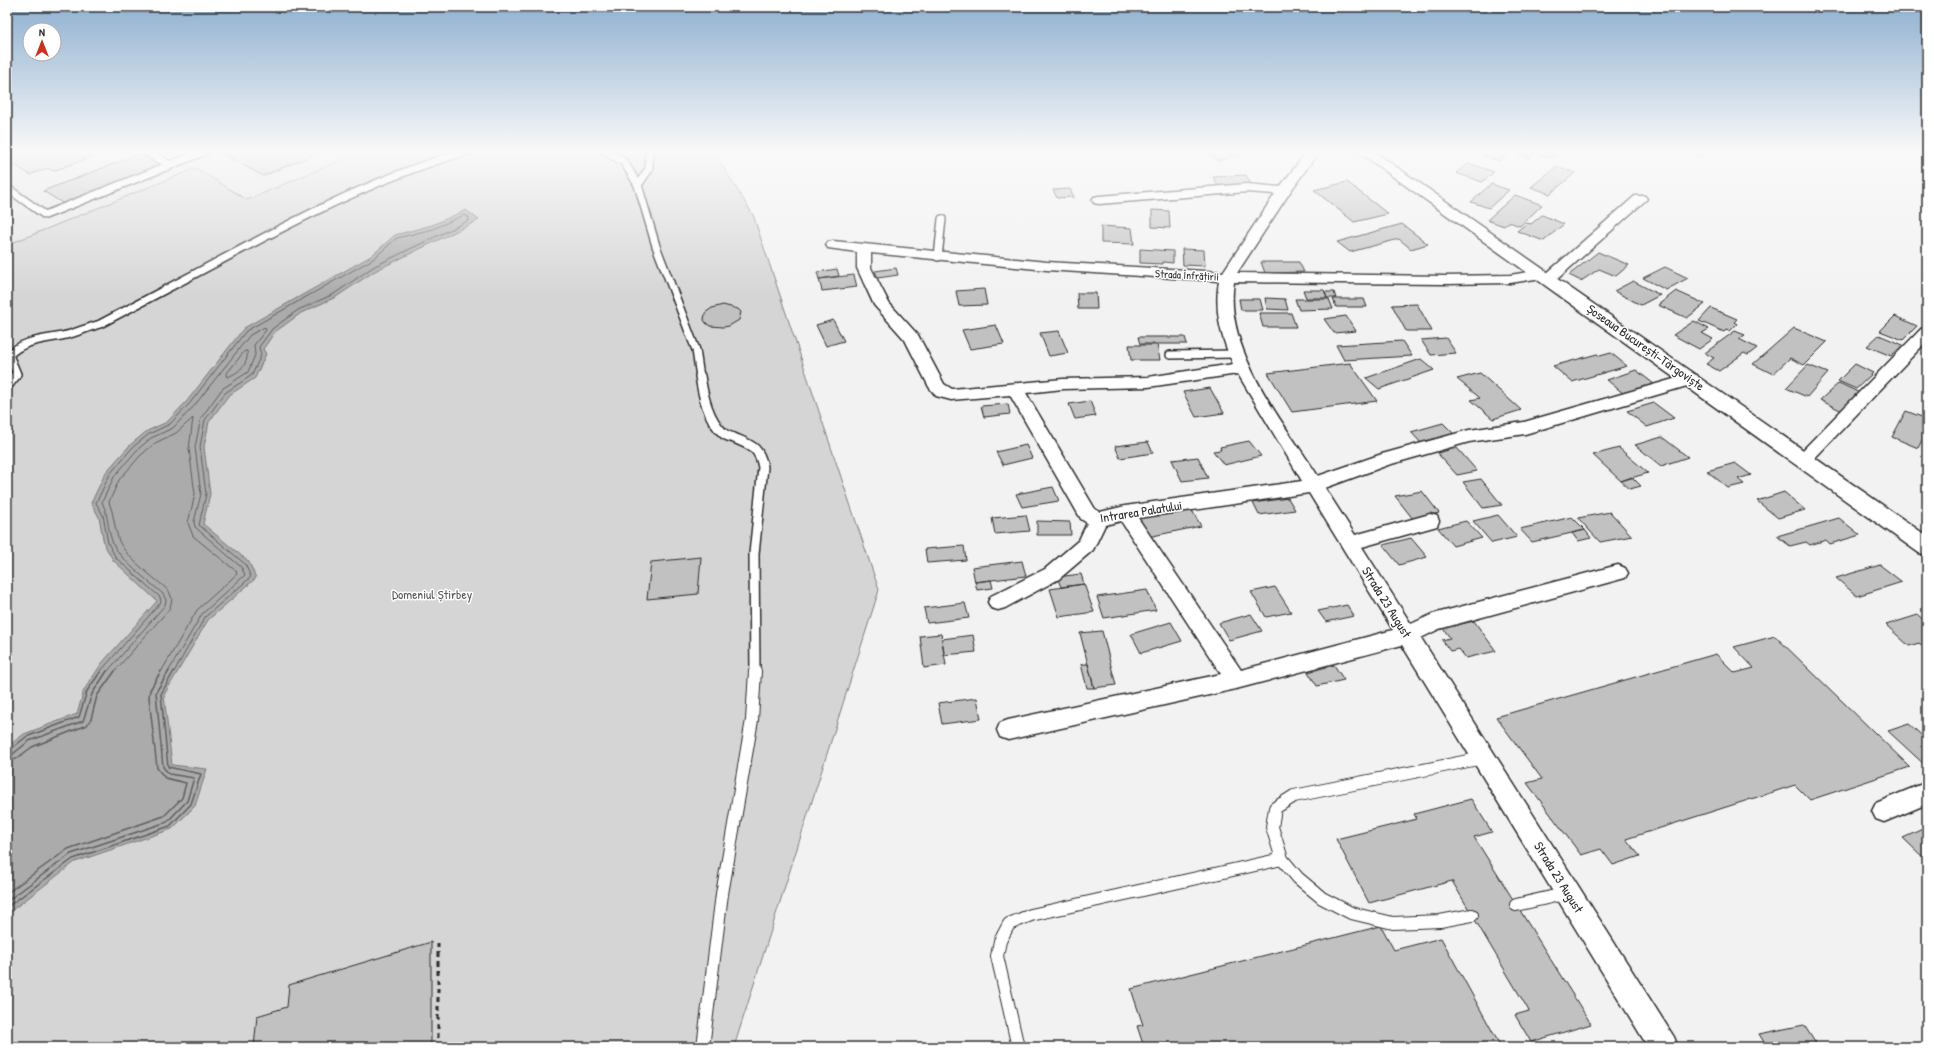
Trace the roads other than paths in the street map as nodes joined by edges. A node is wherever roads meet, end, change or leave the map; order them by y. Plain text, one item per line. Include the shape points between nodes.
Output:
1 (23, 199) edge
2 (85, 199) edge
3 (338, 199) edge
4 (642, 199) edge
5 (1109, 199) edge
6 (1279, 199) edge
7 (1434, 199) edge
8 (1640, 199) dead end
9 (1099, 200) dead end
10 (942, 219) dead end
11 (833, 246) dead end
12 (865, 249) junction
13 (938, 256) junction
14 (1545, 276) junction
15 (1227, 277) junction
16 (1927, 332) edge
17 (1170, 355) dead end
18 (1239, 361) junction
19 (1691, 379) junction
20 (7, 386) edge
21 (1015, 389) junction
22 (1804, 459) junction
23 (1314, 486) junction
24 (1125, 513) junction
25 (1098, 520) junction
26 (1430, 522) dead end
27 (1350, 544) junction
28 (1927, 547) edge
29 (1618, 573) dead end
30 (998, 602) dead end
31 (1408, 635) junction
32 (1236, 680) junction
33 (1008, 730) dead end
34 (1485, 758) junction
35 (1927, 793) edge
36 (1884, 811) dead end
37 (1282, 859) junction
38 (1569, 893) junction
39 (1516, 905) dead end
40 (1472, 915) dead end
41 (703, 1047) edge
42 (1018, 1047) edge
43 (1664, 1047) edge

1 - 2 lane via 45,215
3 - 20 lane via 100,324 14,349 9,355 17,374
4 - 41 lane via 656,246 696,350 702,389 711,418 724,434 752,446 760,453 763,467 754,554 756,661 752,720 722,894
5 - 9 street
6 - 15 street, Strada 23 August
7 - 14 main road, Șoseaua București-Târgoviște
8 - 14 street
10 - 13 lane
11 - 12 street, Strada Înfrățirii
12 - 13 street, Strada Înfrățirii
12 - 21 street via 864,268 882,305 912,338 942,392 964,395
13 - 15 street, Strada Înfrățirii via 1047,266
14 - 15 street, Strada Înfrățirii via 1444,280
14 - 19 main road, Șoseaua București-Târgoviște
15 - 18 street, Strada 23 August via 1224,287 1225,312 1228,331
16 - 22 street
17 - 18 lane
18 - 21 street via 1148,382 1063,384
18 - 23 street, Strada 23 August
19 - 22 main road, Șoseaua București-Târgoviște
19 - 23 street, Intrarea Palatului via 1526,428 1475,434 1382,460
21 - 25 street, Intrarea Palatului via 1088,514 1092,519
22 - 28 main road, Șoseaua București-Târgoviște
23 - 24 street, Intrarea Palatului
23 - 27 street, Strada 23 August
24 - 25 street, Intrarea Palatului
24 - 32 street
25 - 30 street via 1086,545 1052,574
26 - 27 street
27 - 31 street, Strada 23 August
29 - 31 street via 1433,622
31 - 32 street
31 - 34 street, Strada 23 August
32 - 33 street
34 - 37 lane via 1294,796 1275,808 1272,827
34 - 38 street, Strada 23 August
35 - 36 street
37 - 40 lane via 1298,878 1322,898 1351,913 1393,923 1440,921
37 - 42 lane via 1031,915 1009,924 1000,941 997,956
38 - 39 lane
38 - 43 street, Strada 23 August

